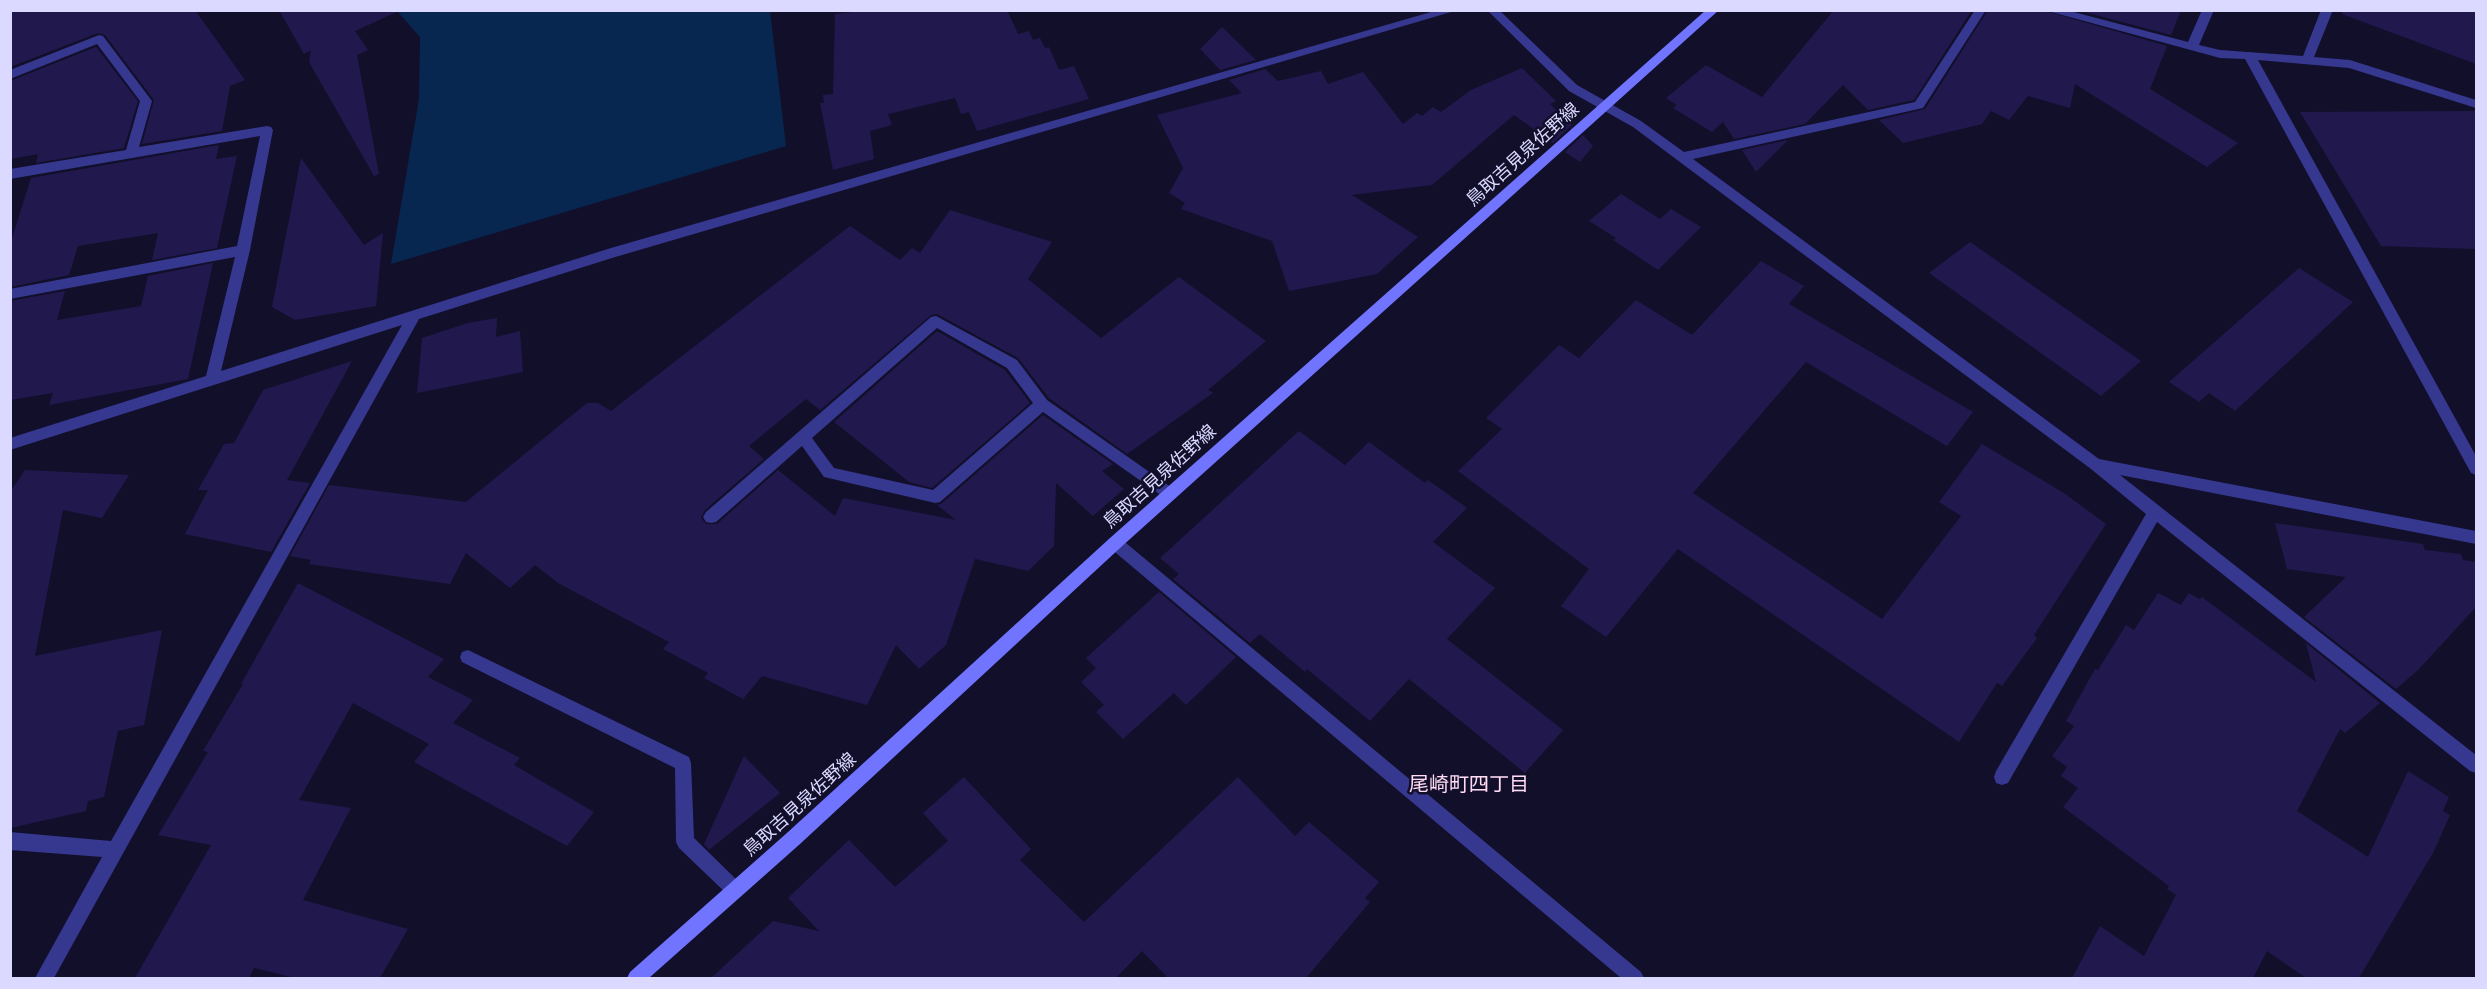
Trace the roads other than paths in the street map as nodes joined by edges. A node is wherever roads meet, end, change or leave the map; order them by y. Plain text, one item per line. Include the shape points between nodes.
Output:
1 (1453, 10) edge
2 (1492, 10) edge
3 (1713, 10) edge
4 (1981, 10) edge
5 (2049, 10) edge
6 (2208, 10) edge
7 (2327, 10) edge
8 (2192, 47) junction
9 (2249, 55) junction
10 (2307, 60) junction
11 (10, 75) edge
12 (2476, 104) edge
13 (1608, 106) junction
14 (131, 153) junction
15 (1682, 157) junction
16 (10, 174) edge
17 (243, 250) junction
18 (10, 294) edge
19 (414, 316) junction
20 (212, 379) junction
21 (1042, 404) junction
22 (803, 436) junction
23 (10, 444) edge
24 (2096, 465) junction
25 (2476, 469) edge
26 (1170, 494) junction
27 (2156, 511) junction
28 (711, 517) dead end
29 (2476, 537) edge
30 (1115, 543) junction
31 (468, 657) dead end
32 (2476, 765) edge
33 (2002, 777) dead end
34 (10, 841) edge
35 (116, 850) junction
36 (735, 890) junction
37 (44, 978) edge
38 (636, 978) edge
39 (1635, 978) edge

1 - 19 street via 691,229
2 - 13 street via 1573,88
3 - 13 main road, 鳥取吉見泉佐野線
4 - 15 street via 1919,105
5 - 8 street
6 - 8 street
7 - 10 street
8 - 9 street via 2220,54
9 - 10 street
9 - 25 street
10 - 12 street via 2350,64
11 - 14 street via 99,39 146,101
13 - 15 street
13 - 26 main road, 鳥取吉見泉佐野線
14 - 16 street
14 - 17 street via 267,130
15 - 24 street
17 - 18 street
17 - 20 street
19 - 20 street
19 - 35 street
20 - 23 street
21 - 22 street via 934,496 829,474
21 - 22 street via 1012,364 936,321
21 - 26 street
22 - 28 street
24 - 27 street
24 - 29 street
26 - 30 main road, 鳥取吉見泉佐野線
27 - 32 street
27 - 33 street
30 - 36 main road, 鳥取吉見泉佐野線
30 - 39 street
31 - 36 street via 683,763 685,842
34 - 35 street
35 - 37 street
36 - 38 main road, 鳥取吉見泉佐野線

